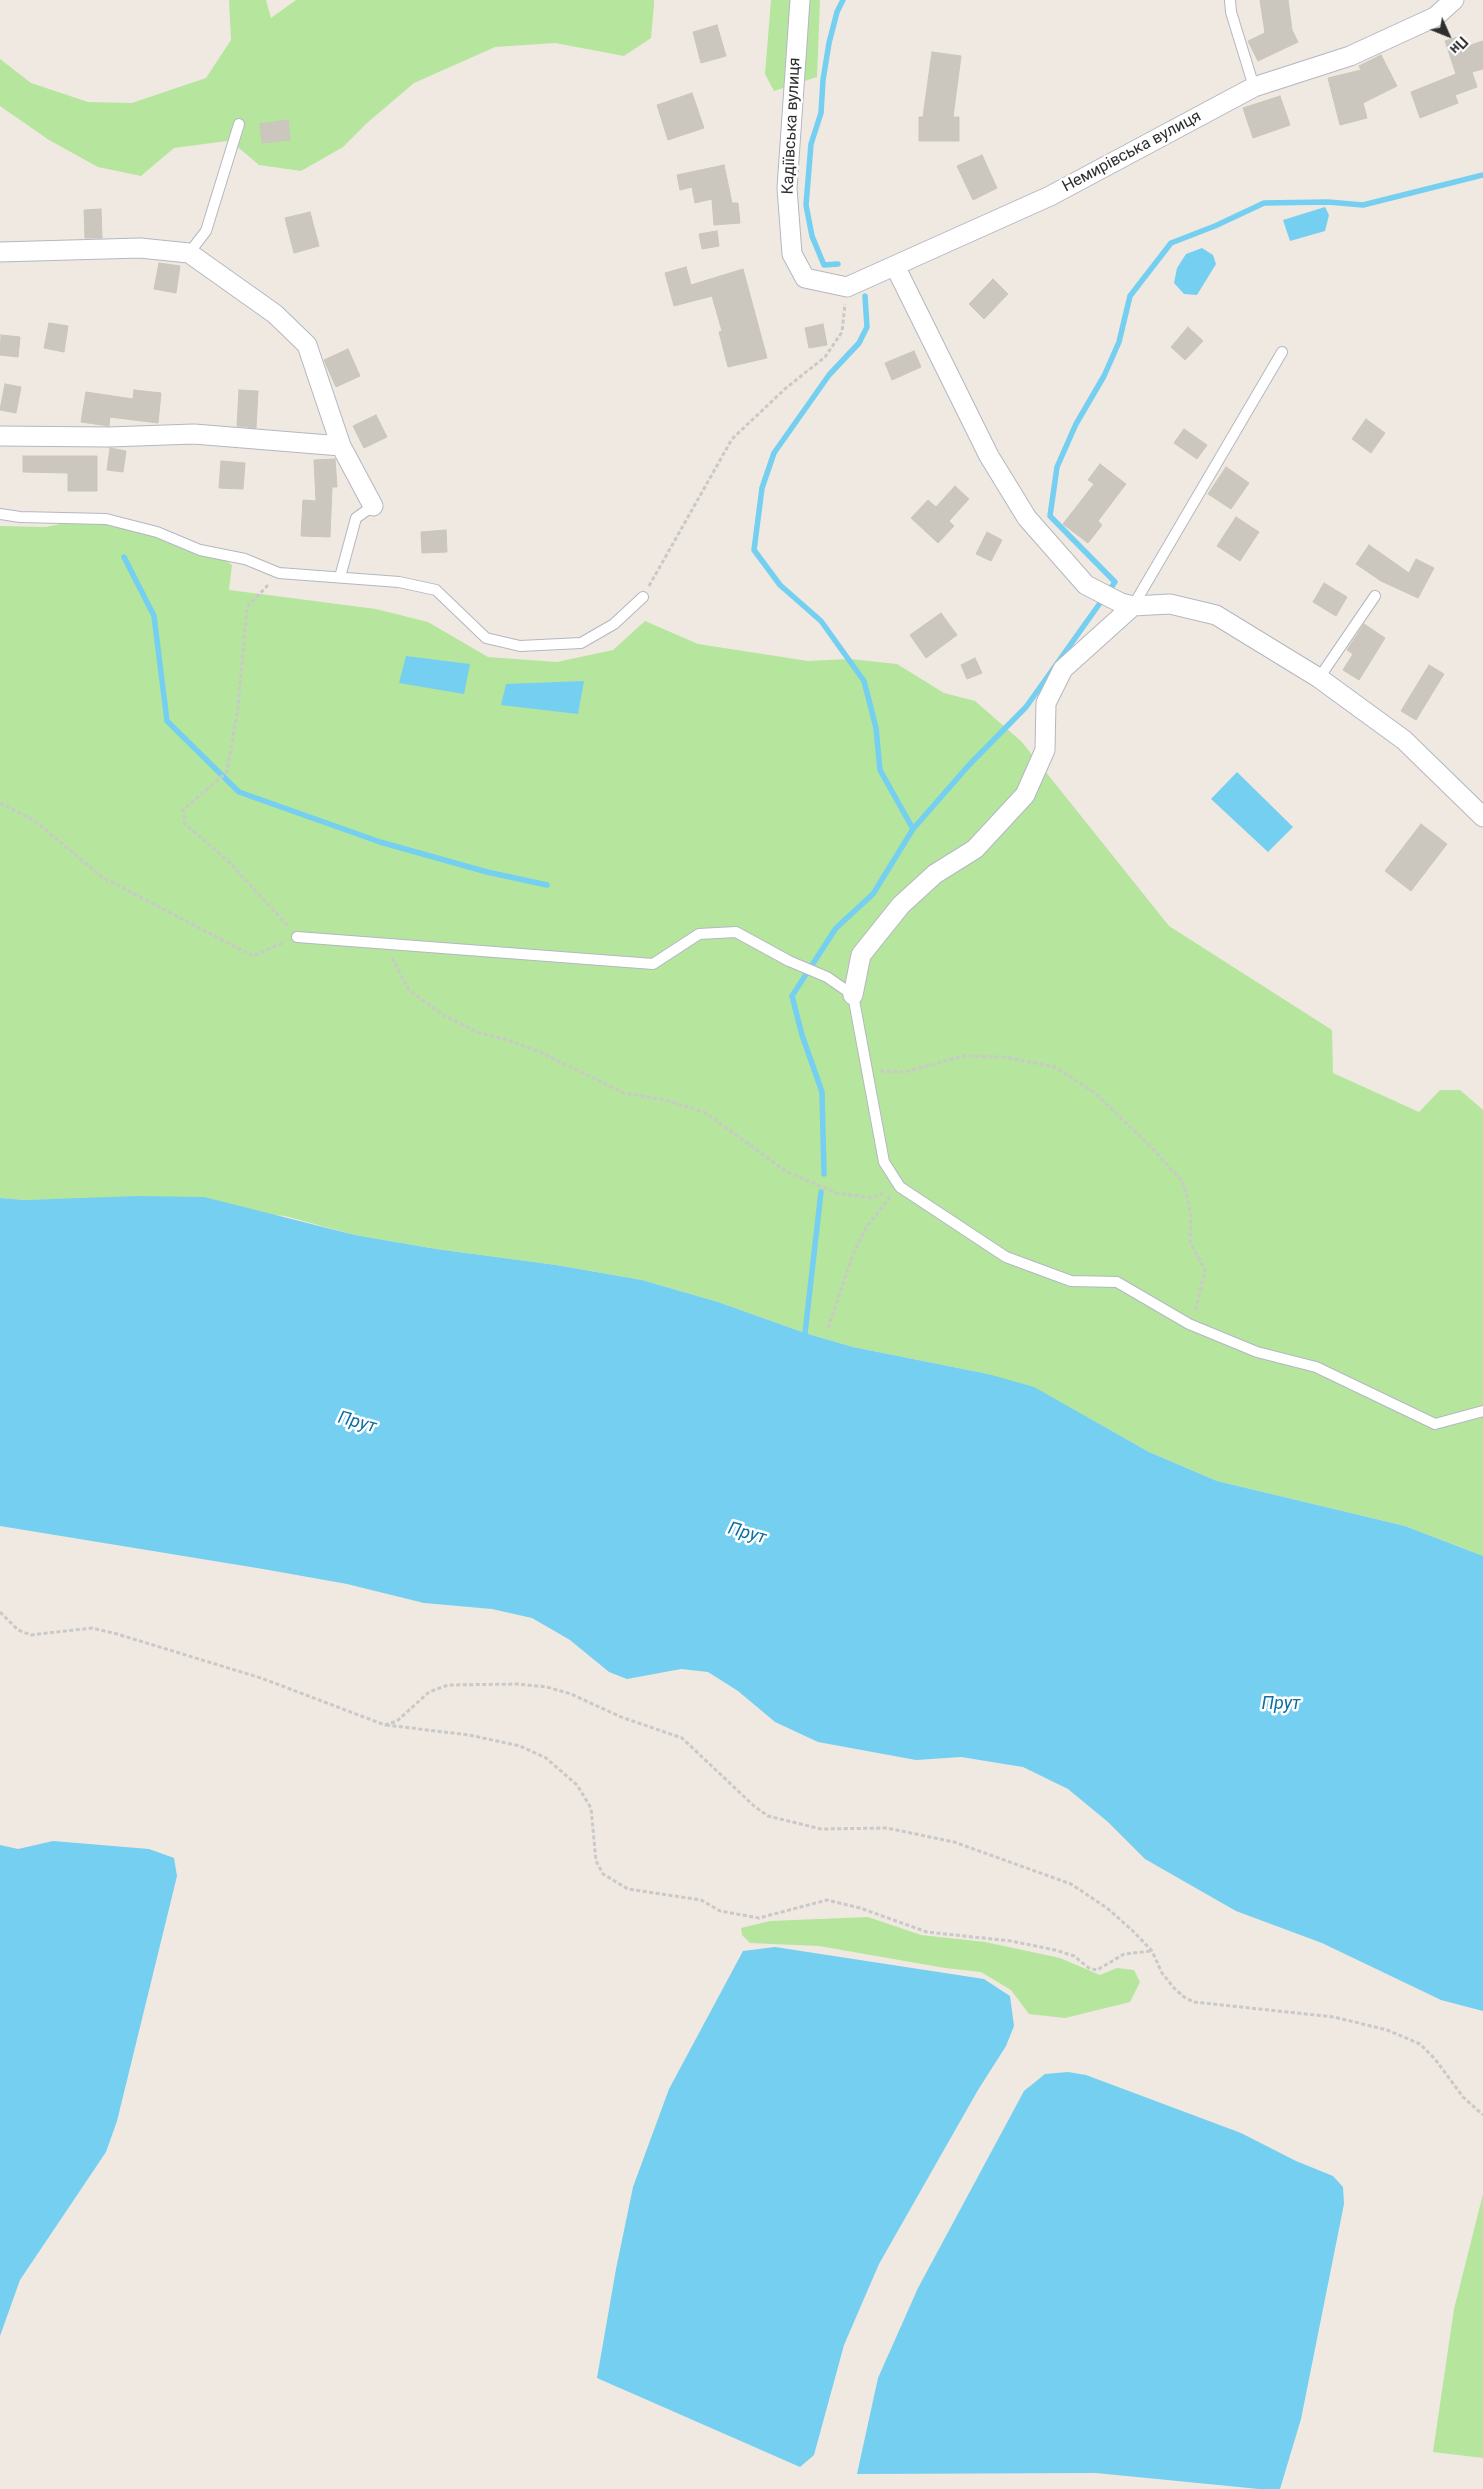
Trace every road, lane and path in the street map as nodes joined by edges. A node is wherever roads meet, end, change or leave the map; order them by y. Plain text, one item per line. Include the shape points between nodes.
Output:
1 (800, 0) edge
2 (1230, 0) edge
3 (1454, 0) edge
4 (1254, 87) junction
5 (239, 124) dead end
6 (0, 252) edge
7 (189, 253) junction
8 (895, 266) junction
9 (847, 287) junction
10 (1282, 352) dead end
11 (0, 436) edge
12 (341, 446) junction
13 (373, 506) joint
14 (0, 514) edge
15 (279, 574) junction
16 (340, 577) junction
17 (1374, 596) dead end
18 (643, 597) joint
19 (1127, 604) junction
20 (1319, 678) junction
21 (0, 803) edge
22 (1483, 817) edge
23 (298, 937) junction
24 (387, 944) junction
25 (853, 995) junction
26 (867, 1071) junction
27 (900, 1187) junction
28 (1189, 1324) junction
29 (828, 1328) dead end
30 (1483, 1411) edge
31 (0, 1612) edge
32 (385, 1724) junction
33 (1152, 1951) junction
34 (1483, 2115) edge

1 - 9 street, Кадіївська вулиця via 787,188 792,254 805,278
2 - 4 lane
3 - 4 street, Немирівська вулиця via 1435,17 1350,56
4 - 8 street, Немирівська вулиця via 1050,196
5 - 7 lane via 206,231
6 - 7 street via 140,248
7 - 12 street via 275,314 307,345
8 - 9 street, Немирівська вулиця
8 - 19 street via 989,456 1027,518 1086,585
9 - 18 path via 842,332 824,357 732,439
10 - 19 lane
11 - 12 street via 194,434
12 - 13 street
13 - 16 lane via 356,518
14 - 15 lane via 106,519 157,532 200,550 245,559
15 - 16 lane
15 - 23 path via 247,607 238,707 227,772 183,810 185,824 229,862
16 - 18 lane via 399,582 436,590 486,638 520,646 581,643 614,624
17 - 20 lane
19 - 20 street via 1170,604 1216,615
19 - 25 street via 1063,669 1046,703 1045,750 1025,795 975,849 936,874 901,905 861,955
20 - 22 street via 1404,740
21 - 23 path via 35,822 102,877 253,956
23 - 24 lane
24 - 25 lane via 653,964 699,934 736,932 789,961 827,977
24 - 27 path via 409,990 443,1016 478,1033 540,1052 624,1093 665,1100 704,1112 787,1172 836,1193 872,1198
25 - 26 lane
26 - 27 lane via 884,1162
26 - 28 path via 905,1072 962,1056 1004,1057 1055,1067 1095,1093 1183,1182 1192,1214 1190,1242 1205,1270 1197,1307
27 - 28 lane via 1006,1257 1071,1281 1117,1282
27 - 29 path via 864,1229
28 - 30 lane via 1257,1352 1316,1367 1435,1424
31 - 32 path via 18,1630 31,1635 92,1628 117,1634 261,1678
32 - 33 path via 397,1721 429,1692 448,1685 516,1684 563,1691 621,1717 682,1738 768,1816 821,1829 887,1828 954,1842 1071,1884 1107,1908
32 - 33 path via 469,1735 520,1746 546,1758 577,1786 591,1808 596,1861 603,1874 628,1889 702,1900 720,1911 759,1918 827,1900 927,1932 1011,1941 1055,1950 1074,1956 1097,1970 1124,1954
33 - 34 path via 1162,1973 1174,1988 1194,2002 1334,2017 1387,2030 1420,2044 1436,2059 1463,2097

